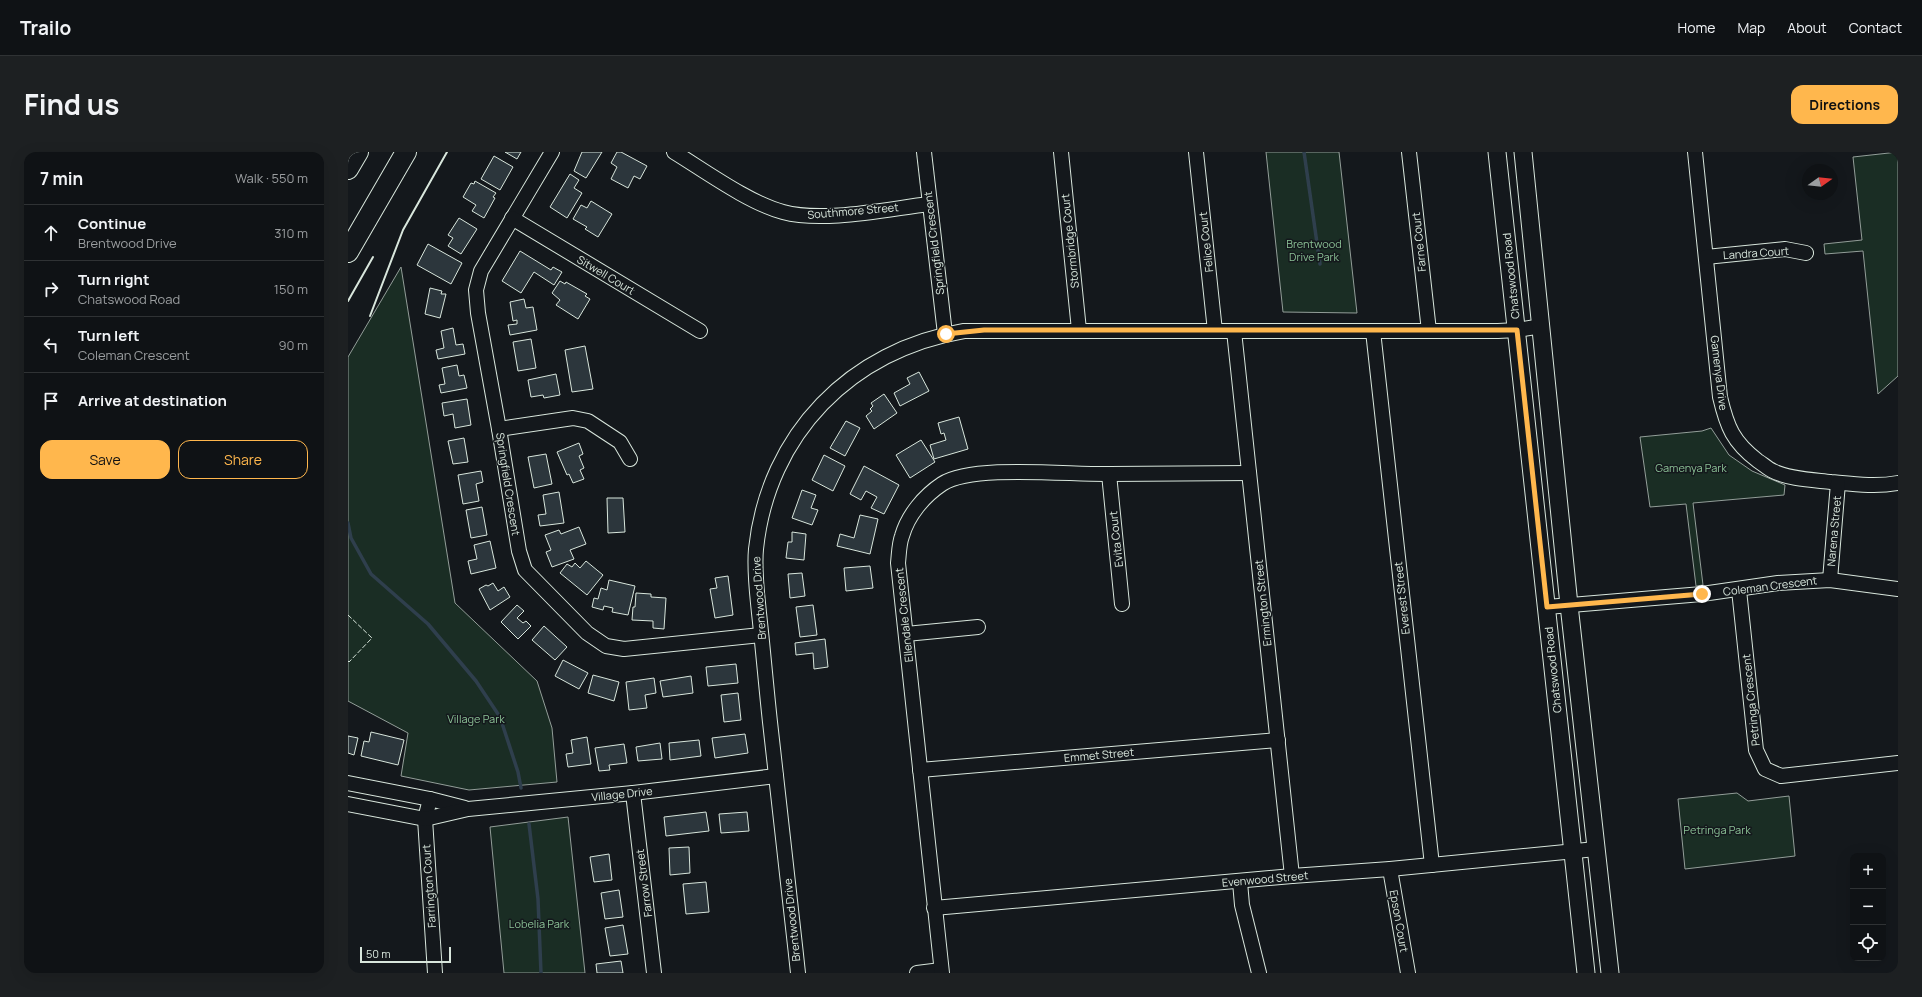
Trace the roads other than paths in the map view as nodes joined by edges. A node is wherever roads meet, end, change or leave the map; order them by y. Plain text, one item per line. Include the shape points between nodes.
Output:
1 (358, 152) edge
2 (406, 152) edge
3 (552, 152) edge
4 (674, 152) edge
5 (924, 152) edge
6 (1061, 152) edge
7 (1196, 152) edge
8 (1409, 152) edge
9 (1497, 152) edge
10 (1524, 152) edge
11 (1695, 152) edge
12 (348, 169) edge
13 (929, 204) junction
14 (512, 218) junction
15 (348, 252) edge
16 (1806, 253) dead end
17 (1706, 257) junction
18 (1542, 326) junction
19 (1079, 330) junction
20 (1517, 330) junction
21 (700, 331) dead end
22 (1215, 331) junction
23 (1234, 331) junction
24 (1373, 331) junction
25 (1429, 331) junction
26 (946, 334) junction
27 (499, 429) junction
28 (630, 459) dead end
29 (1249, 473) junction
30 (1109, 474) junction
31 (1838, 482) junction
32 (1898, 483) edge
33 (1830, 580) junction
34 (1898, 589) edge
35 (1739, 590) junction
36 (1122, 604) dead end
37 (1570, 605) junction
38 (1547, 607) junction
39 (978, 627) dead end
40 (906, 634) junction
41 (761, 635) junction
42 (1278, 740) junction
43 (1898, 763) edge
44 (920, 770) junction
45 (776, 776) junction
46 (348, 783) edge
47 (633, 793) junction
48 (430, 799) junction
49 (348, 804) edge
50 (468, 809) junction
51 (425, 818) junction
52 (1596, 849) junction
53 (1572, 852) junction
54 (1432, 865) junction
55 (1390, 870) junction
56 (1292, 876) junction
57 (1240, 882) junction
58 (934, 908) junction
59 (941, 972) edge
60 (435, 973) edge
61 (654, 973) edge
62 (798, 973) edge
63 (917, 973) edge
64 (1259, 973) edge
65 (1408, 973) edge
66 (1586, 973) edge
67 (1610, 973) edge

1 - 12 highway
2 - 15 highway
3 - 14 street, Springfield Crescent
4 - 13 street, Southmore Street via 756,202 783,212 808,217
5 - 13 street, Springfield Crescent
6 - 19 street, Stormbridge Court
7 - 22 street, Felice Court
8 - 25 street, Farne Court
9 - 20 main road, Chatswood Road
10 - 18 main road
11 - 17 street, Gamenya Drive
13 - 26 street, Springfield Crescent
14 - 21 street, Sitwell Court
14 - 27 street, Springfield Crescent via 481,271 476,290
16 - 17 street, Landra Court via 1785,249
17 - 31 street, Gamenya Drive via 1720,397 1731,434 1747,452 1774,472
18 - 20 street, Brentwood Drive
18 - 37 main road
19 - 22 street, Brentwood Drive
19 - 26 street, Brentwood Drive via 984,330
20 - 25 street, Brentwood Drive
20 - 38 main road, Chatswood Road
22 - 23 street, Brentwood Drive
23 - 24 street, Brentwood Drive
23 - 29 street, Ermington Street
24 - 25 street, Brentwood Drive
24 - 54 street, Everest Street
26 - 41 street, Brentwood Drive via 888,355 852,377 818,408 794,440 774,474 762,514 756,550
27 - 28 street via 573,418 588,420 620,442
27 - 41 street, Springfield Crescent via 518,551 525,570 587,633 606,646 624,649
29 - 30 street, Ellendale Crescent
29 - 42 street, Ermington Street
30 - 36 street, Evita Court
30 - 40 street, Ellendale Crescent via 991,472 943,483 920,504 902,536 898,563
31 - 32 street, Gamenya Drive via 1884,486
31 - 33 street, Narena Street
33 - 34 street, Coleman Crescent
33 - 35 street, Coleman Crescent via 1778,583
35 - 37 street, Coleman Crescent
35 - 43 street, Petringa Crescent via 1756,750 1764,769 1782,776
37 - 38 street, Coleman Crescent
37 - 52 main road
38 - 53 main road, Chatswood Road
39 - 40 street
40 - 44 street, Ellendale Crescent
41 - 45 street, Brentwood Drive
42 - 44 street, Emmet Street
42 - 56 street, Ermington Street
44 - 58 street, Ellendale Crescent
45 - 47 street, Village Drive
45 - 62 street, Brentwood Drive
46 - 48 street, Village Drive
47 - 50 street, Village Drive
47 - 61 street, Farrow Street
48 - 50 street, Village Drive
48 - 51 street, Farrington Court
49 - 51 street, Village Drive
50 - 51 street, Village Drive
51 - 60 street, Farrington Court
52 - 53 street, Evenwood Street
52 - 67 main road
53 - 54 street, Evenwood Street
53 - 66 main road, Chatswood Road
54 - 55 street, Evenwood Street
55 - 56 street, Evenwood Street
55 - 65 street, Epson Court
56 - 57 street, Evenwood Street
57 - 58 street, Evenwood Street
57 - 64 street via 1242,905
58 - 59 street, Ellendale Crescent
59 - 63 street

